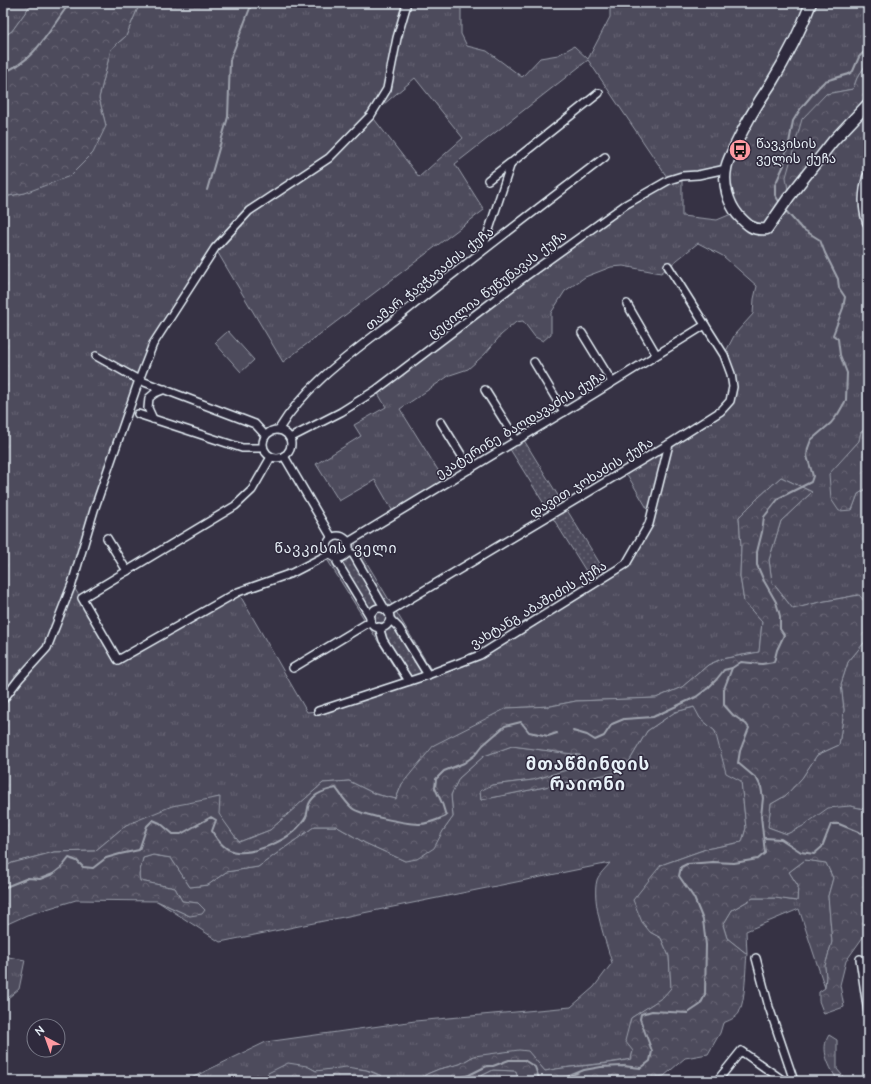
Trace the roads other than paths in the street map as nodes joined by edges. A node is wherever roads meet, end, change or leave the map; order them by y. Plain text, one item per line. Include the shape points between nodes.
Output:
1 (405, 3) edge
2 (811, 3) edge
3 (599, 93) dead end
4 (868, 104) edge
5 (605, 157) dead end
6 (511, 163) junction
7 (726, 169) junction
8 (868, 177) edge
9 (488, 180) dead end
10 (868, 222) edge
11 (482, 251) junction
12 (668, 266) dead end
13 (627, 304) dead end
14 (705, 325) junction
15 (582, 332) dead end
16 (656, 354) junction
17 (96, 356) dead end
18 (534, 362) dead end
19 (139, 380) junction
20 (612, 382) junction
21 (165, 389) junction
22 (485, 390) dead end
23 (564, 412) junction
24 (138, 414) dead end
25 (153, 419) junction
26 (441, 422) dead end
27 (279, 429) junction
28 (265, 436) junction
29 (290, 438) junction
30 (517, 441) junction
31 (669, 444) junction
32 (263, 448) junction
33 (284, 456) junction
34 (271, 457) junction
35 (470, 469) junction
36 (107, 538) dead end
37 (332, 538) junction
38 (347, 543) junction
39 (347, 552) junction
40 (329, 554) junction
41 (337, 558) junction
42 (127, 571) junction
43 (388, 614) junction
44 (371, 620) junction
45 (379, 627) junction
46 (293, 668) dead end
47 (428, 675) junction
48 (409, 681) junction
49 (3, 700) edge
50 (318, 711) dead end
51 (756, 958) dead end
52 (860, 959) dead end
53 (868, 1013) edge
54 (717, 1081) edge
55 (784, 1081) edge
56 (794, 1081) edge

1 - 19 street via 386,88 371,115 329,158 249,211 215,248 153,344
2 - 7 main road via 786,59 758,102
3 - 6 street
4 - 7 main road via 833,140 766,229 755,229 736,212 728,198
5 - 11 street, თამარ ჭავჭავაძის ქუჩა
6 - 9 street
6 - 11 street
7 - 29 street, ცეცილია წუწუნავას ქუჩა via 669,180 625,205 526,276 376,390 341,412
8 - 10 main road via 864,203
11 - 27 street, თამარ ჭავჭავაძის ქუჩა via 338,364 302,398
12 - 14 street
13 - 16 street
14 - 16 street, ეკატერინე ბაღდავაძის ქუჩა
14 - 31 street, დავით ჯოხაძის ქუჩა via 724,355 731,374 733,387 730,401 721,411
15 - 20 street
16 - 20 street, ეკატერინე ბაღდავაძის ქუჩა
17 - 19 street
18 - 23 street
19 - 21 street
19 - 49 street via 94,510 72,584 47,648
20 - 23 street, ეკატერინე ბაღდავაძის ქუჩა
21 - 25 street via 149,398 148,408
21 - 28 street via 255,424
22 - 30 street
23 - 30 street, ეკატერინე ბაღდავაძის ქუჩა
24 - 25 street
25 - 32 street via 242,448
26 - 35 street
27 - 28 street
27 - 29 street
28 - 32 street
29 - 33 street via 290,448
30 - 35 street, ეკატერინე ბაღდავაძის ქუჩა
31 - 43 street, დავით ჯოხაძის ქუჩა
31 - 47 street, ვახტანგ აბაშიძის ქუჩა via 649,524 626,564 480,655
32 - 34 street
33 - 34 street
33 - 37 street
34 - 42 street via 252,490 235,506
35 - 38 street, ეკატერინე ბაღდავაძის ქუჩა
36 - 42 street
37 - 38 street via 339,536
37 - 40 street via 327,546
38 - 39 street
39 - 41 street
39 - 43 street via 353,554
40 - 41 street
40 - 42 street via 292,573 238,592 118,660 82,598
41 - 44 street
43 - 44 street via 378,608
43 - 45 street via 386,626
43 - 47 street
44 - 45 street
44 - 46 street
45 - 48 street via 383,640
47 - 48 street, ვახტანგ აბაშიძის ქუჩა
48 - 50 street, ვახტანგ აბაშიძის ქუჩა
51 - 56 street via 769,1007
52 - 53 street
54 - 55 street via 741,1051

